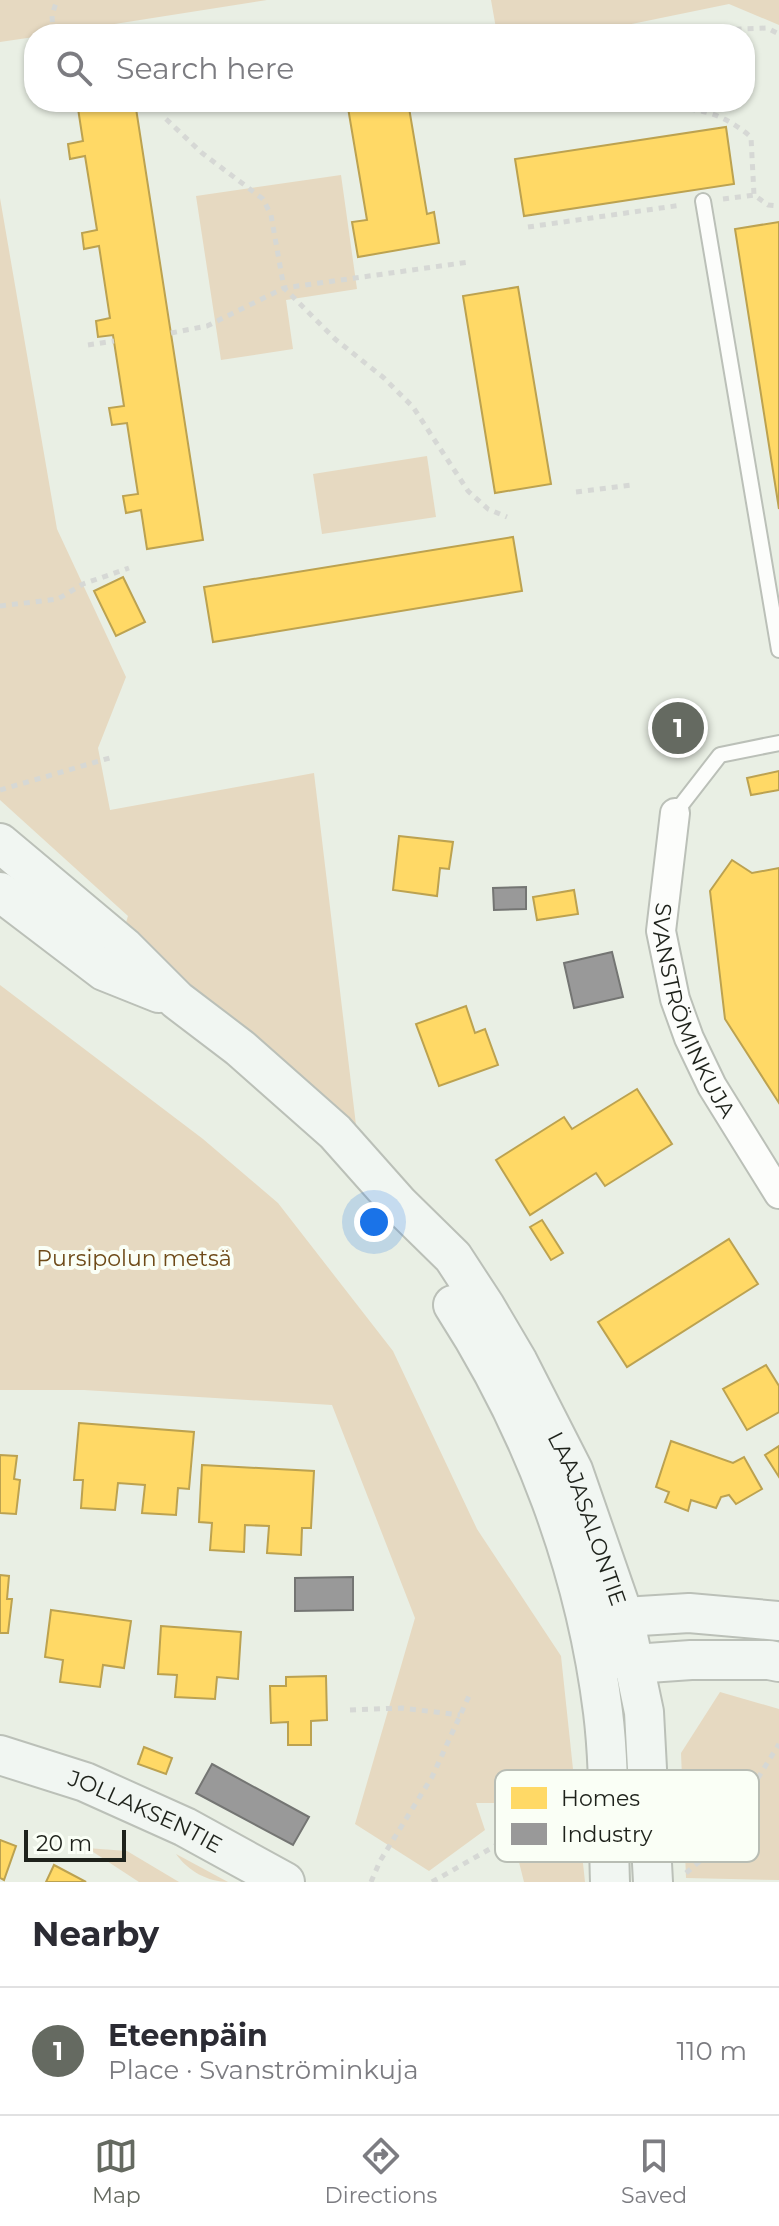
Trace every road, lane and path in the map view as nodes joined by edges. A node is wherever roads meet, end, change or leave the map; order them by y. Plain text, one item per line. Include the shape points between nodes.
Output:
1 (57, 0) edge
2 (52, 24) edge
3 (755, 28) edge
4 (779, 34) edge
5 (701, 112) edge
6 (166, 119) dead end
7 (754, 195) junction
8 (703, 201) junction
9 (779, 206) edge
10 (528, 227) dead end
11 (469, 262) dead end
12 (284, 288) junction
13 (171, 333) dead end
14 (114, 341) dead end
15 (88, 345) dead end
16 (631, 485) dead end
17 (576, 492) dead end
18 (507, 517) dead end
19 (129, 568) dead end
20 (0, 606) edge
21 (779, 650) edge
22 (779, 743) edge
23 (113, 757) dead end
24 (0, 790) edge
25 (675, 813) joint
26 (0, 843) edge
27 (0, 892) edge
28 (177, 1000) junction
29 (779, 1194) edge
30 (399, 1204) junction
31 (624, 1617) junction
32 (779, 1621) edge
33 (593, 1649) junction
34 (779, 1662) edge
35 (634, 1664) junction
36 (469, 1696) dead end
37 (350, 1710) dead end
38 (460, 1715) junction
39 (779, 1744) edge
40 (0, 1755) edge
41 (606, 1770) edge
42 (647, 1770) edge
43 (759, 1776) edge
44 (495, 1846) edge
45 (609, 1862) edge
46 (652, 1862) edge
47 (699, 1862) edge
48 (285, 1882) edge
49 (371, 1882) edge
50 (432, 1882) edge
51 (610, 1882) edge
52 (653, 1882) edge
53 (677, 1882) edge

1 - 2 path
3 - 4 path
5 - 7 path via 733,122 751,137
6 - 12 path via 263,199 271,215
7 - 8 path
7 - 9 path
8 - 10 path
8 - 21 lane
11 - 12 path
12 - 13 path via 207,326
12 - 18 path via 413,407 468,491
14 - 15 path
16 - 17 path
19 - 20 path via 58,599
22 - 25 lane via 720,755
23 - 24 path
25 - 29 street, SVANSTRÖMINKUJA via 661,931 675,999 712,1086
26 - 28 main road, LAAJASALONTIE via 124,947
27 - 28 main road, LAAJASALONTIE via 104,971
28 - 30 main road, LAAJASALONTIE via 335,1132
30 - 31 main road, LAAJASALONTIE via 453,1257 518,1362 573,1470
30 - 33 main road, LAAJASALONTIE via 515,1414 546,1485
31 - 32 main road via 689,1613
31 - 33 main road
31 - 35 main road, LAAJASALONTIE
33 - 35 main road
33 - 41 main road, LAAJASALONTIE via 604,1714
34 - 35 main road
35 - 42 main road, LAAJASALONTIE via 644,1712
36 - 38 path
37 - 38 path via 402,1708
38 - 49 path via 432,1777
39 - 43 path
40 - 48 main road, JOLLAKSENTIE via 85,1782 185,1827
44 - 50 path
45 - 51 main road, LAAJASALONTIE
46 - 52 main road, LAAJASALONTIE
47 - 53 path

